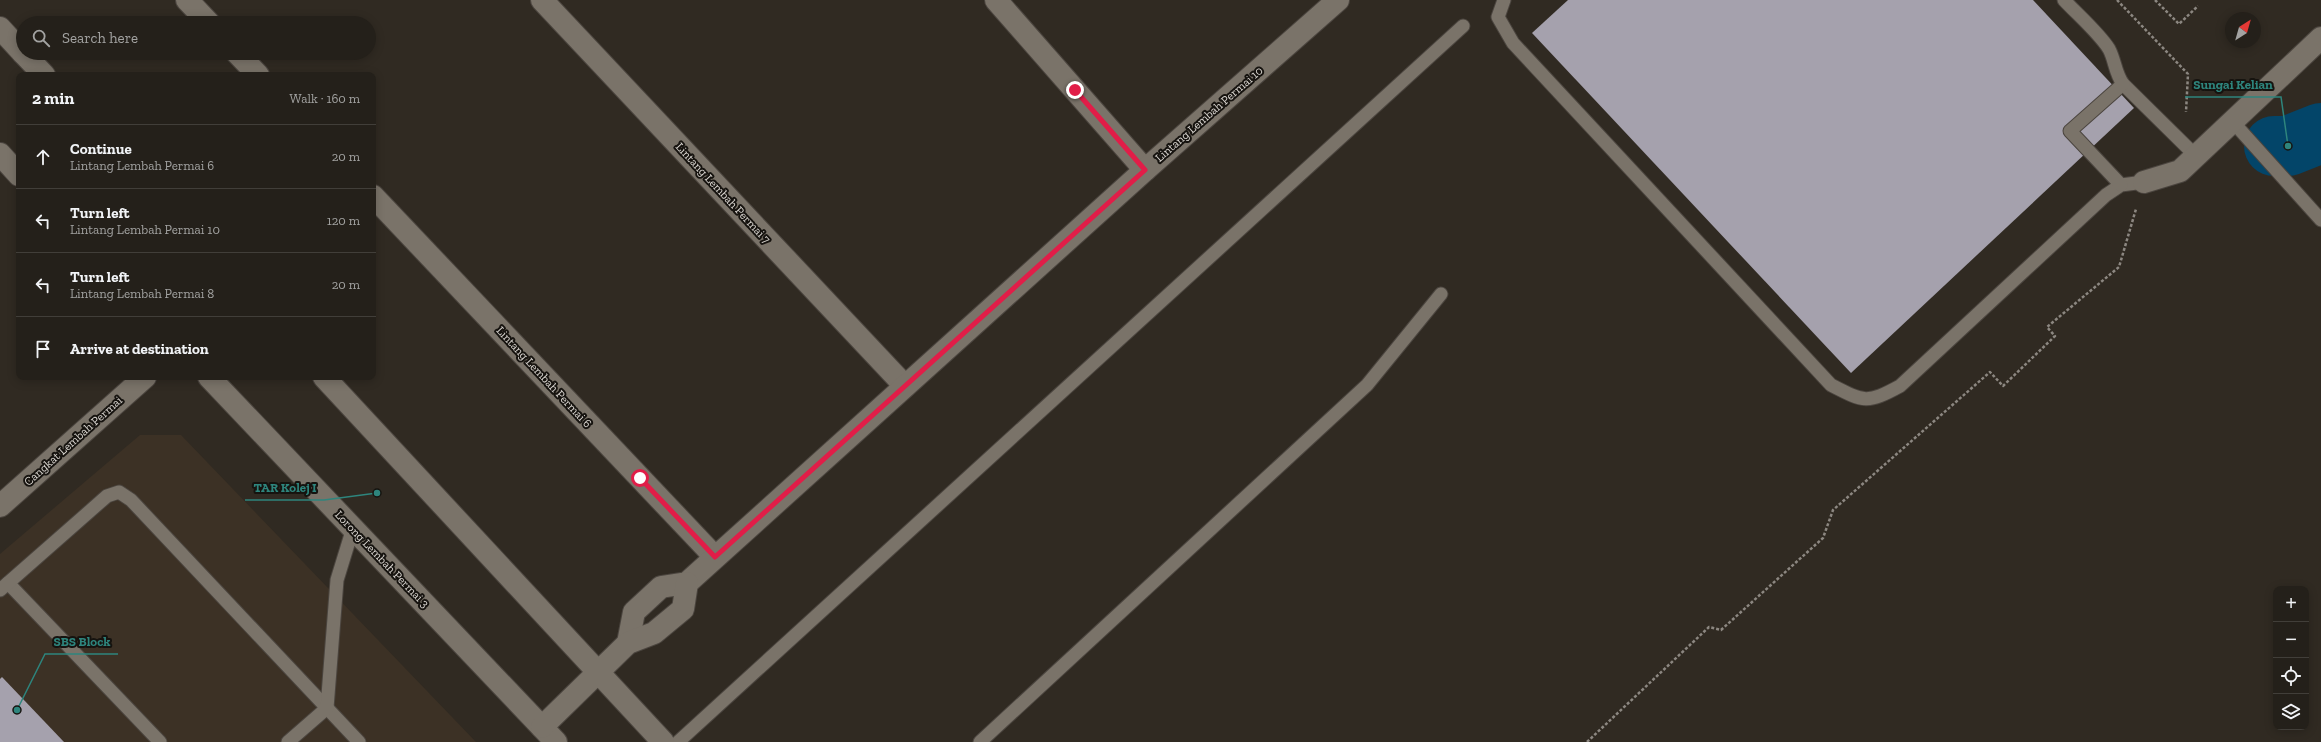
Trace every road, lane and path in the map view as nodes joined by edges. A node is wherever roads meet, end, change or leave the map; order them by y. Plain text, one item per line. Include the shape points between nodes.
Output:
1 (187, 0) edge
2 (542, 0) edge
3 (996, 0) edge
4 (1338, 0) edge
5 (1504, 0) edge
6 (2064, 0) edge
7 (2117, 0) edge
8 (2155, 0) edge
9 (2198, 6) dead end
10 (202, 16) edge
11 (1463, 26) dead end
12 (0, 28) edge
13 (2321, 38) edge
14 (16, 45) edge
15 (30, 60) edge
16 (244, 60) edge
17 (41, 72) edge
18 (255, 72) edge
19 (2122, 84) junction
20 (2233, 122) junction
21 (2191, 152) junction
22 (0, 154) edge
23 (1145, 170) junction
24 (16, 172) edge
25 (2144, 182) junction
26 (2121, 185) junction
27 (376, 199) edge
28 (2321, 220) edge
29 (1441, 294) dead end
30 (142, 380) edge
31 (212, 380) edge
32 (327, 380) edge
33 (905, 386) junction
34 (0, 506) edge
35 (353, 528) junction
36 (715, 557) junction
37 (687, 583) junction
38 (4, 586) edge
39 (628, 643) junction
40 (599, 672) junction
41 (327, 708) junction
42 (549, 735) edge
43 (160, 742) edge
44 (288, 742) edge
45 (359, 742) edge
46 (663, 742) edge
47 (678, 742) edge
48 (980, 742) edge
49 (1587, 742) edge

1 - 10 street
2 - 33 street, Lintang Lembah Permai 7
3 - 23 street
4 - 23 street, Lintang Lembah Permai 10
5 - 26 lane via 1498,17 1513,43 1831,385 1857,399 1876,399 1900,386 2106,195
6 - 19 lane via 2108,48
7 - 21 path via 2188,74
8 - 9 path via 2178,24
11 - 47 lane
12 - 14 street
13 - 20 street
15 - 17 street
16 - 18 street
19 - 21 lane
19 - 26 lane via 2070,131
20 - 21 street
20 - 28 lane
21 - 25 street via 2180,171
22 - 24 street
23 - 33 street, Lintang Lembah Permai 10
25 - 26 lane
25 - 49 path via 2119,267 2047,327 2055,336 2002,386 1990,372 1833,510 1824,538 1721,630 1709,627
27 - 36 street, Lintang Lembah Permai 6
29 - 48 lane via 1367,385
30 - 34 street, Cangkat Lembah Permai
31 - 35 street, Lorong Lembah Permai 3
32 - 40 street
33 - 36 street, Lintang Lembah Permai 10
35 - 41 lane via 337,580
35 - 42 street, Lorong Lembah Permai 3
36 - 37 street, Lintang Lembah Permai 10
37 - 39 street via 683,609 654,633
37 - 39 street via 661,587 634,612
38 - 41 lane via 107,496 119,492 131,500
38 - 43 lane
39 - 40 street
40 - 42 street
40 - 46 street
41 - 44 lane
41 - 45 lane

